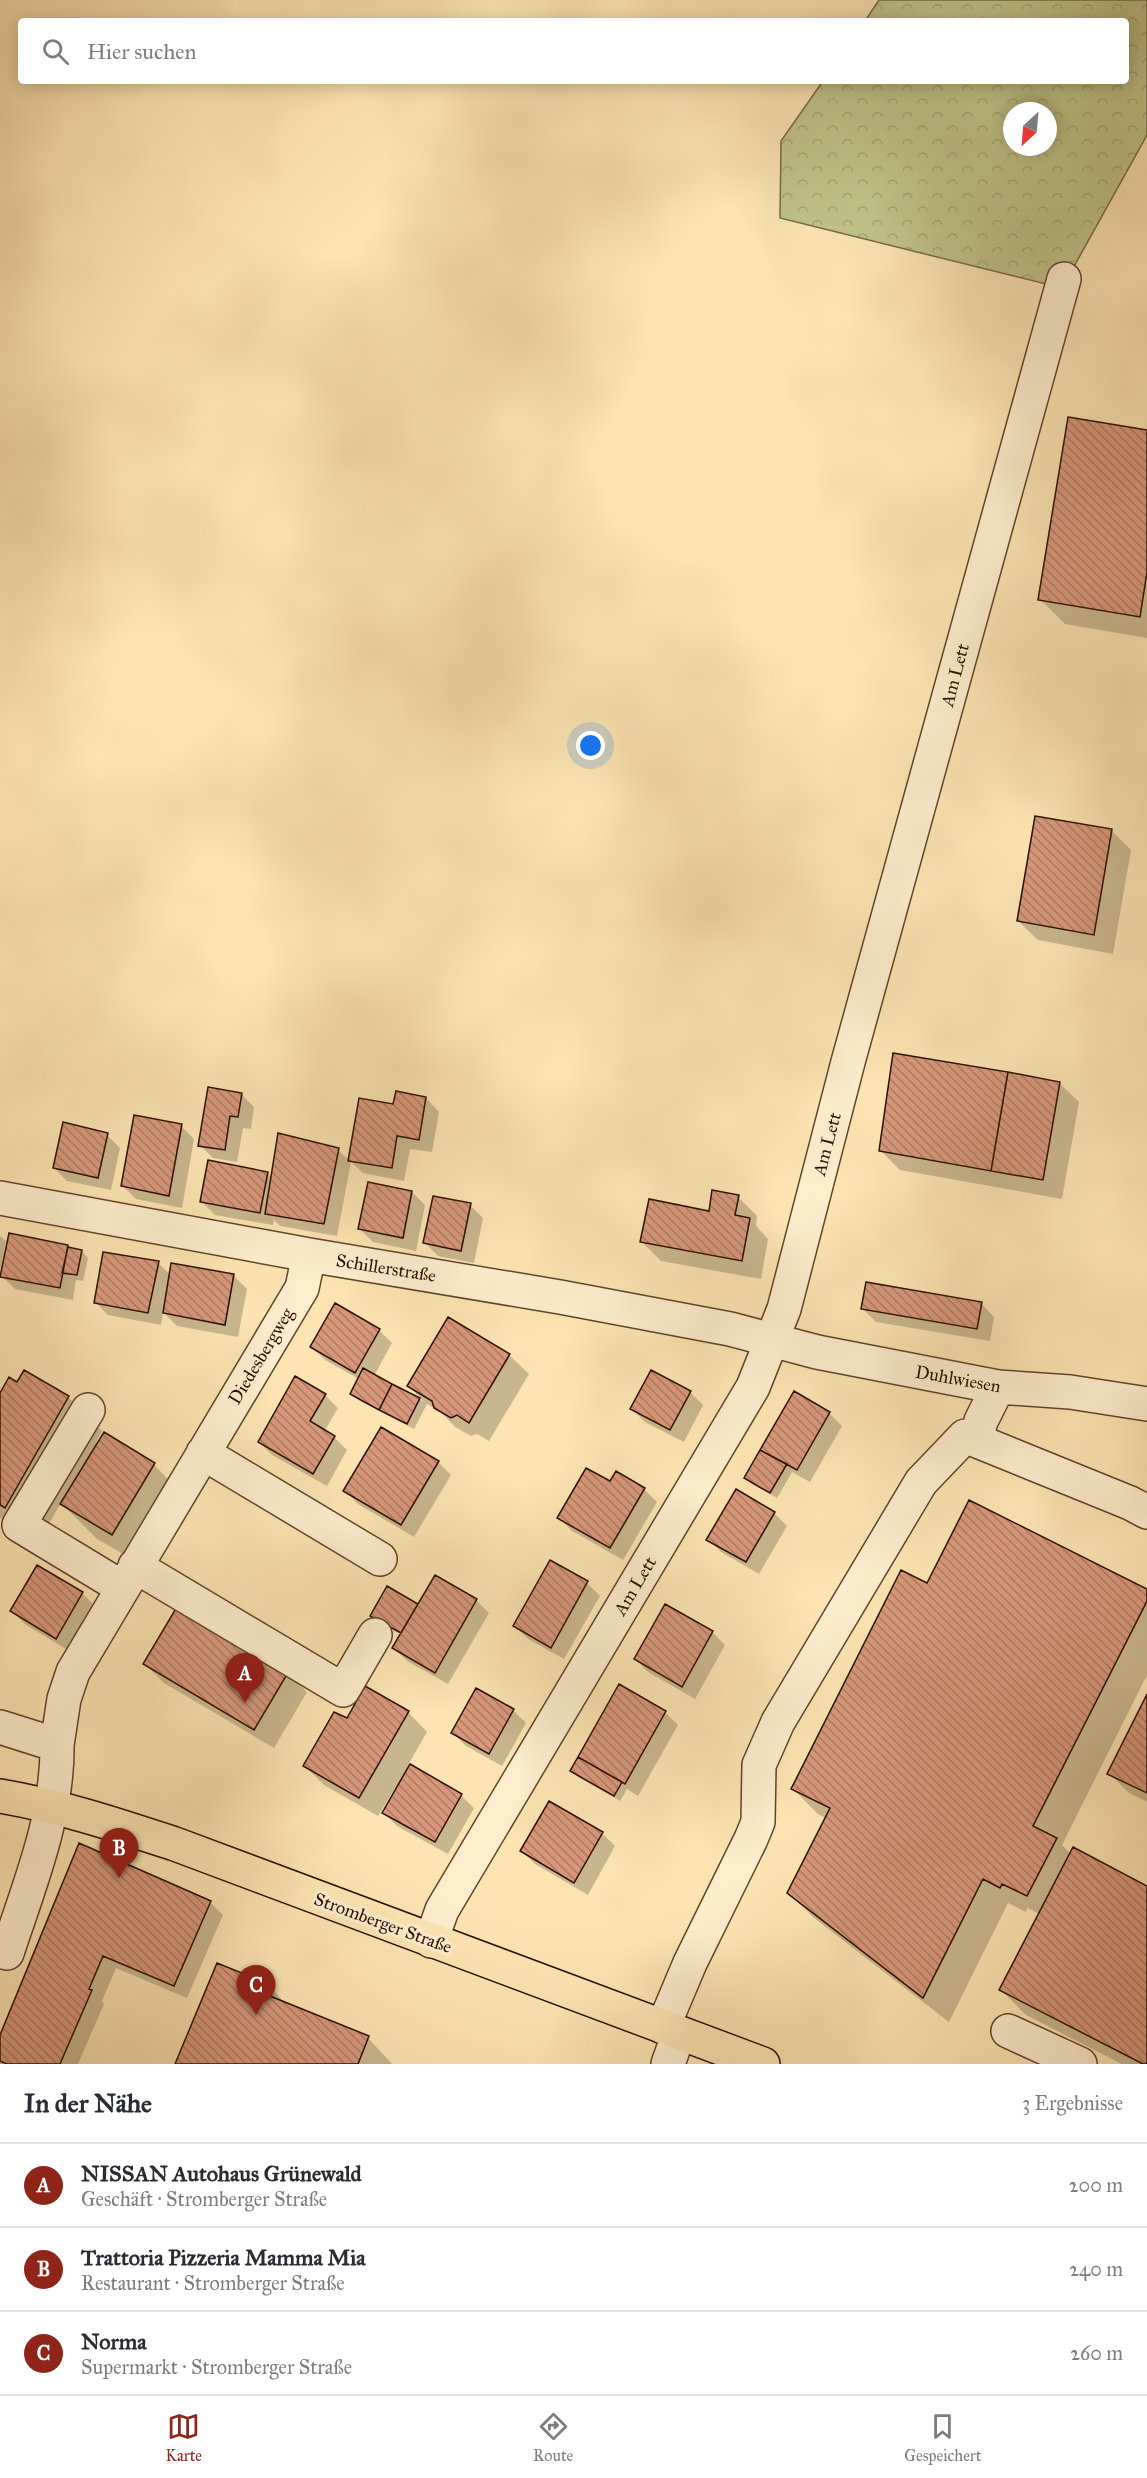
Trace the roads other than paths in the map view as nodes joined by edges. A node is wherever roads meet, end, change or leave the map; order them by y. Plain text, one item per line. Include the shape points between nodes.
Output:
1 (1064, 279) dead end
2 (0, 1198) edge
3 (309, 1255) junction
4 (771, 1341) junction
5 (998, 1387) junction
6 (1147, 1404) edge
7 (87, 1410) dead end
8 (976, 1440) junction
9 (203, 1453) junction
10 (1147, 1512) edge
11 (380, 1559) dead end
12 (129, 1577) junction
13 (375, 1635) dead end
14 (0, 1727) edge
15 (57, 1745) junction
16 (0, 1796) edge
17 (51, 1806) junction
18 (430, 1941) junction
19 (7, 1953) dead end
20 (671, 2030) junction
21 (1008, 2031) dead end
22 (668, 2064) edge
23 (763, 2064) edge
24 (1080, 2064) edge

1 - 4 street, Am Lett via 848,1062 784,1309
2 - 3 street, Schillerstraße
3 - 4 street, Schillerstraße via 572,1299 730,1329
3 - 9 street, Diedesbergweg via 302,1288
4 - 5 street, Duhlwiesen
4 - 18 street, Am Lett via 753,1387 442,1910
5 - 6 street, Duhlwiesen via 1070,1392
5 - 8 street
7 - 12 street via 19,1526
8 - 10 street
8 - 20 street via 965,1436 921,1482 778,1722 759,1765 758,1822 690,1963
9 - 11 street
9 - 12 street, Diedesbergweg
12 - 13 street via 343,1690
12 - 15 street, Diedesbergweg via 73,1672 64,1699
14 - 15 street
15 - 17 street, Diedesbergweg via 58,1775
16 - 17 main road, Stromberger Straße
17 - 18 main road, Stromberger Straße via 175,1844
17 - 19 street, Diedesbergweg
18 - 20 main road, Stromberger Straße
20 - 22 street
20 - 23 main road, Stromberger Straße
21 - 24 street

